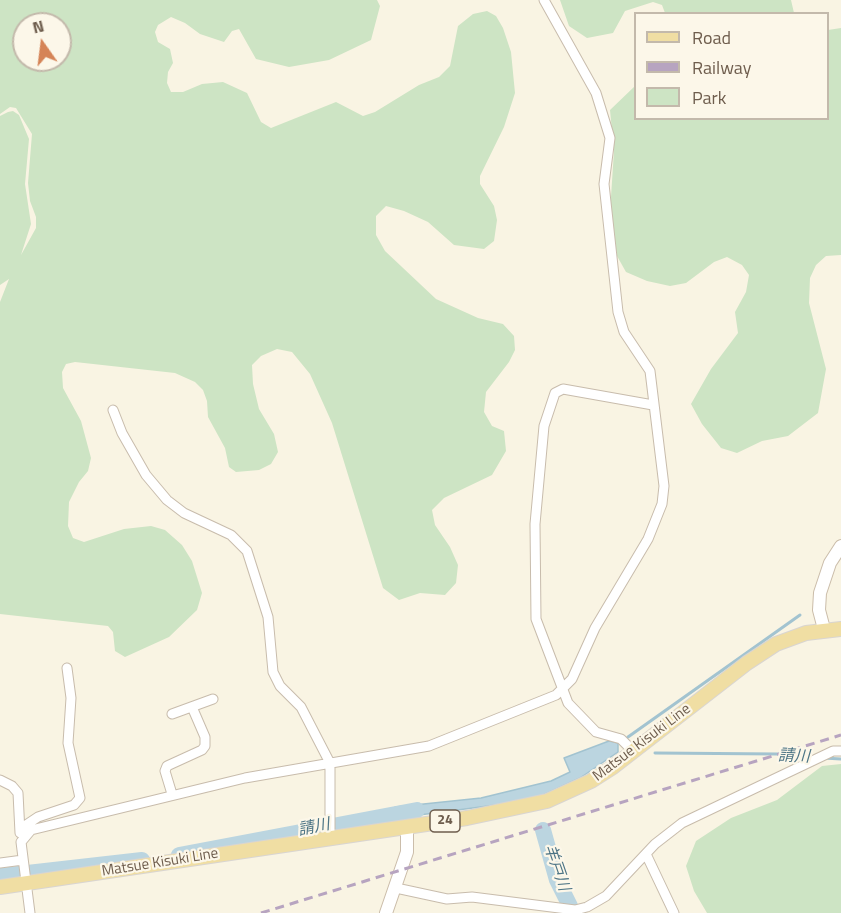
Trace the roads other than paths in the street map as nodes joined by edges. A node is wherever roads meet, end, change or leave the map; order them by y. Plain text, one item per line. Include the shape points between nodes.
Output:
1 (544, 0) edge
2 (653, 405) junction
3 (113, 410) dead end
4 (841, 546) edge
5 (824, 629) junction
6 (841, 629) edge
7 (67, 668) dead end
8 (564, 688) junction
9 (213, 699) dead end
10 (192, 707) junction
11 (171, 714) dead end
12 (633, 751) junction
13 (841, 751) edge
14 (330, 764) junction
15 (0, 780) edge
16 (172, 794) junction
17 (407, 827) junction
18 (20, 830) junction
19 (330, 833) junction
20 (21, 842) junction
21 (646, 854) junction
22 (23, 860) junction
23 (0, 863) edge
24 (27, 884) junction
25 (0, 887) edge
26 (396, 888) junction
27 (594, 904) junction
28 (536, 909) edge
29 (30, 913) edge
30 (386, 913) edge
31 (601, 913) edge
32 (674, 913) edge

1 - 2 street via 602,108 610,138 604,184 618,312 624,332 650,372
2 - 8 street via 664,486 662,504 648,539 595,628 573,679
2 - 8 street via 563,389 555,393 546,412 535,524 535,608 538,629
3 - 14 street via 146,475 167,500 184,513 231,535 247,551 268,617 273,672 280,686 301,707
4 - 5 street via 830,563 820,593
5 - 6 main road, Matsue Kisuki Line / 24
5 - 12 main road, Matsue Kisuki Line / 24 via 776,644
7 - 18 street via 71,698 68,743 80,798 74,806 38,817
8 - 12 street via 571,708 596,732 621,739
8 - 14 street via 556,695 429,746
9 - 10 street
10 - 11 street
10 - 16 street via 205,746 167,766
12 - 17 main road, Matsue Kisuki Line / 24 via 591,781 547,801
13 - 21 street via 833,751 700,814 667,834
14 - 16 street
14 - 19 street
15 - 18 street via 18,793
16 - 20 street via 37,828
17 - 19 main road, Matsue Kisuki Line / 24
17 - 26 street via 407,852
18 - 20 street
19 - 24 main road, Matsue Kisuki Line / 24
20 - 22 street
21 - 27 street via 615,888
21 - 32 street
22 - 23 street
22 - 24 street
24 - 25 main road, Matsue Kisuki Line / 24
24 - 29 street
26 - 28 street via 435,897 472,897
26 - 30 street
27 - 28 street via 575,910
27 - 31 street

